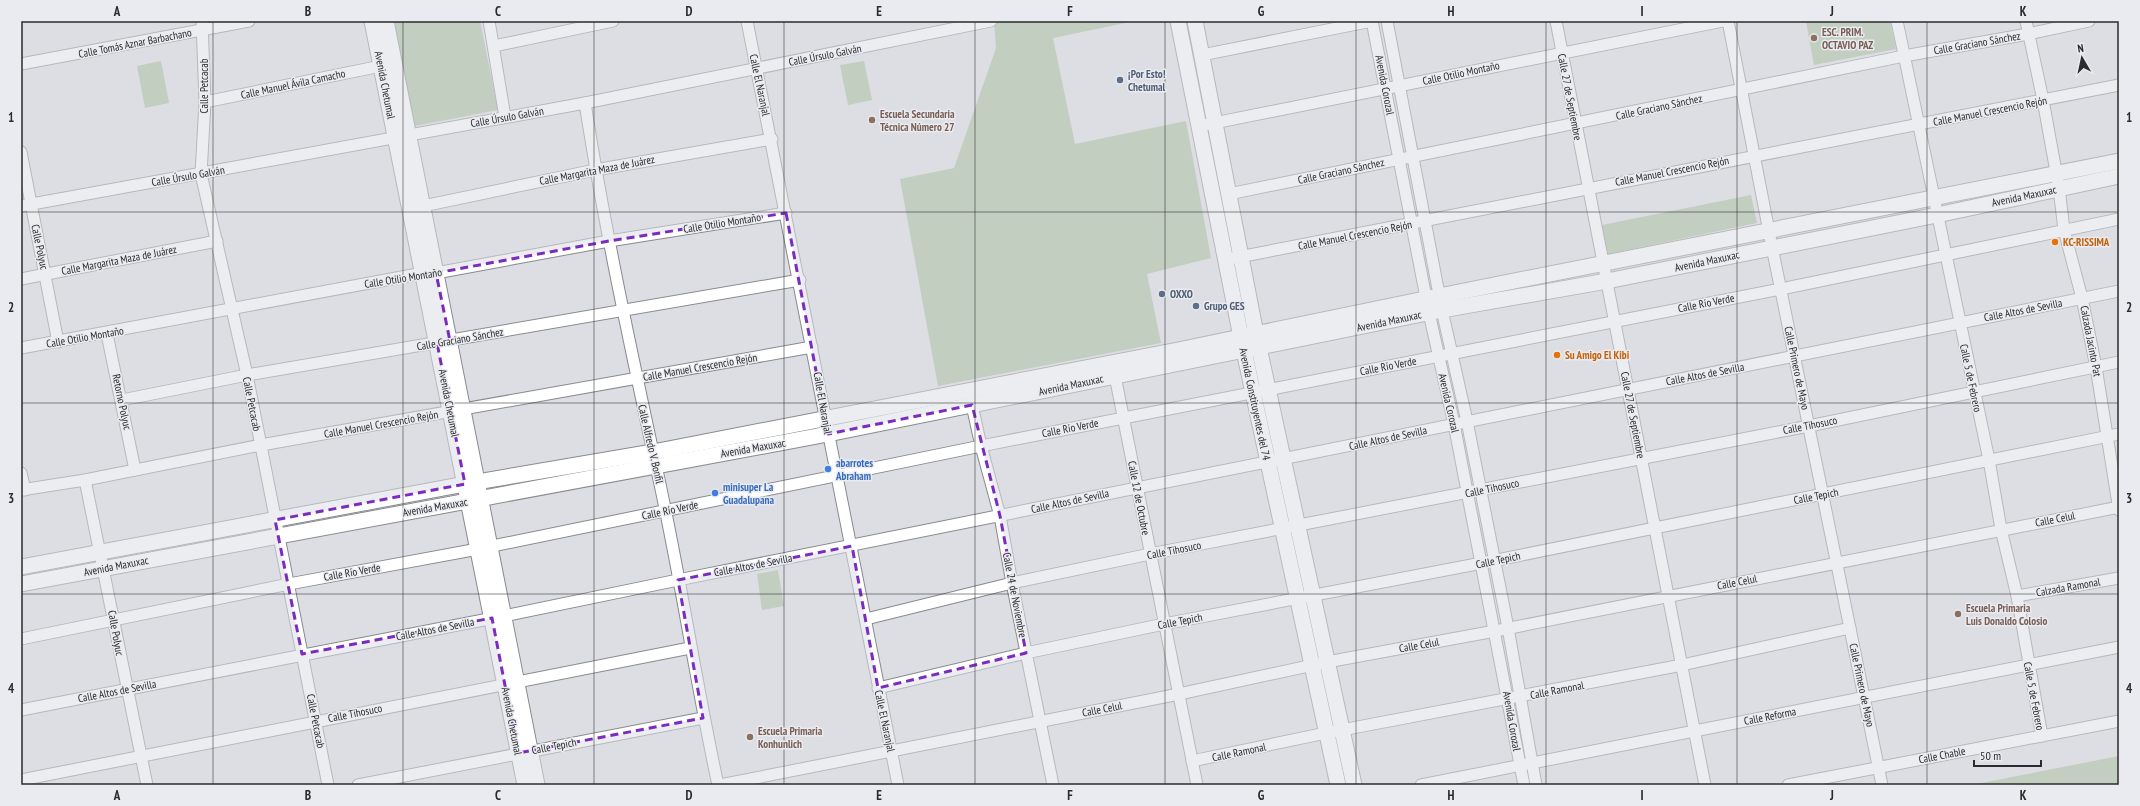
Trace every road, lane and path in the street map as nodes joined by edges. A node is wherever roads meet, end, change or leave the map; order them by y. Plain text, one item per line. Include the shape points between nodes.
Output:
1 (249, 21) edge
2 (372, 21) edge
3 (386, 21) edge
4 (489, 21) edge
5 (613, 21) edge
6 (747, 21) edge
7 (991, 21) edge
8 (1178, 21) edge
9 (1195, 21) edge
10 (1372, 21) edge
11 (1387, 21) edge
12 (1556, 21) edge
13 (1723, 21) edge
14 (1728, 21) edge
15 (1897, 21) edge
16 (2026, 21) edge
17 (2089, 21) edge
18 (203, 25) edge
19 (2028, 34) junction
20 (494, 46) junction
21 (1562, 52) junction
22 (1202, 55) junction
23 (1904, 56) junction
24 (21, 64) edge
25 (381, 66) junction
26 (756, 68) junction
27 (2119, 85) edge
28 (1400, 86) junction
29 (1385, 89) junction
30 (1742, 90) junction
31 (2044, 100) junction
32 (205, 102) junction
33 (585, 103) junction
34 (506, 117) junction
35 (1215, 123) junction
36 (1576, 124) junction
37 (1920, 125) junction
38 (1199, 126) junction
39 (402, 137) junction
40 (772, 139) junction
41 (21, 152) edge
42 (1754, 155) junction
43 (1413, 156) junction
44 (1400, 159) junction
45 (2119, 161) edge
46 (595, 170) junction
47 (201, 174) junction
48 (2119, 176) edge
49 (2058, 181) junction
50 (1588, 188) junction
51 (1229, 194) junction
52 (1934, 198) junction
53 (26, 205) edge
54 (423, 206) junction
55 (786, 213) junction
56 (1937, 215) junction
57 (2119, 219) edge
58 (1424, 221) junction
59 (1411, 224) junction
60 (2064, 230) junction
61 (1769, 231) junction
62 (217, 241) junction
63 (609, 241) junction
64 (1772, 247) junction
65 (1945, 255) junction
66 (1241, 257) junction
67 (1226, 259) junction
68 (1603, 263) junction
69 (429, 273) junction
70 (45, 275) junction
71 (21, 279) edge
72 (800, 280) junction
73 (1607, 281) junction
74 (1781, 289) junction
75 (2119, 291) edge
76 (2082, 298) junction
77 (1434, 305) junction
78 (232, 310) junction
79 (622, 310) junction
80 (1614, 321) junction
81 (1960, 323) junction
82 (107, 334) junction
83 (1258, 341) junction
84 (58, 342) junction
85 (443, 342) junction
86 (1243, 344) junction
87 (812, 347) junction
88 (21, 348) edge
89 (1450, 352) junction
90 (1438, 356) junction
91 (1794, 356) junction
92 (2119, 362) edge
93 (2096, 367) junction
94 (247, 375) junction
95 (1115, 376) junction
96 (636, 378) junction
97 (1268, 390) junction
98 (1628, 390) junction
99 (1974, 391) junction
100 (1253, 392) junction
101 (122, 400) junction
102 (972, 405) junction
103 (457, 411) junction
104 (826, 417) junction
105 (1122, 418) junction
106 (1467, 421) junction
107 (1454, 424) junction
108 (1808, 426) junction
109 (828, 434) junction
110 (2114, 435) edge
111 (261, 445) junction
112 (981, 446) junction
113 (1641, 458) junction
114 (654, 459) junction
115 (1283, 459) junction
116 (1989, 460) junction
117 (1268, 462) junction
118 (135, 470) junction
119 (21, 473) edge
120 (837, 475) junction
121 (85, 480) junction
122 (471, 483) junction
123 (1136, 488) junction
124 (23, 490) edge
125 (1480, 490) junction
126 (1468, 493) junction
127 (1823, 495) junction
128 (475, 500) junction
129 (2119, 508) edge
130 (665, 511) junction
131 (1000, 516) junction
132 (276, 520) junction
133 (1298, 526) junction
134 (1655, 528) junction
135 (2001, 529) junction
136 (1282, 530) junction
137 (280, 535) junction
138 (852, 546) junction
139 (484, 548) junction
140 (101, 552) junction
141 (1150, 554) junction
142 (1494, 560) junction
143 (1836, 562) junction
144 (1482, 564) junction
145 (21, 567) edge
146 (104, 569) junction
147 (2119, 578) edge
148 (678, 580) junction
149 (1012, 583) junction
150 (21, 584) edge
151 (290, 584) junction
152 (1668, 595) junction
153 (1313, 596) junction
154 (2017, 596) junction
155 (1297, 597) junction
156 (498, 617) junction
157 (866, 619) junction
158 (113, 621) junction
159 (1164, 624) junction
160 (1508, 628) junction
161 (1850, 628) junction
162 (1495, 631) junction
163 (21, 639) edge
164 (2119, 647) edge
165 (690, 648) junction
166 (1026, 653) junction
167 (302, 654) junction
168 (1327, 662) junction
169 (1682, 665) junction
170 (2028, 665) junction
171 (1312, 666) junction
172 (511, 683) junction
173 (878, 688) junction
174 (126, 689) junction
175 (1178, 694) junction
176 (1521, 696) junction
177 (1864, 697) junction
178 (1508, 699) junction
179 (21, 710) edge
180 (703, 718) junction
181 (316, 720) junction
182 (2119, 721) edge
183 (1039, 722) junction
184 (1342, 731) junction
185 (1695, 731) junction
186 (1326, 733) junction
187 (2042, 736) junction
188 (891, 750) junction
189 (525, 752) junction
190 (140, 756) junction
191 (1192, 761) junction
192 (1532, 763) junction
193 (1520, 765) junction
194 (1879, 767) junction
195 (21, 780) edge
196 (147, 785) edge
197 (328, 785) edge
198 (358, 785) edge
199 (525, 785) edge
200 (537, 785) edge
201 (719, 785) edge
202 (898, 785) edge
203 (1053, 785) edge
204 (1197, 785) edge
205 (1338, 785) edge
206 (1354, 785) edge
207 (1421, 785) edge
208 (1524, 785) edge
209 (1536, 785) edge
210 (1705, 785) edge
211 (1788, 785) edge
212 (1882, 785) edge

1 - 18 street, Calle Tomás Aznar Barbachano
2 - 25 main road, Avenida Chetumal
3 - 39 main road, Avenida Chetumal
4 - 20 street
5 - 20 street
6 - 26 street, Calle El Naranjal
7 - 26 street, Calle Úrsulo Galván
8 - 38 main road, Avenida Constituyentes del 74
9 - 22 main road, Avenida Constituyentes del 74
10 - 22 street
10 - 29 street, Avenida Corozal
11 - 28 street, Avenida Corozal
12 - 21 street, Calle 27 de Septiembre
13 - 21 street, Calle Otilio Montaño
14 - 30 street, Calle Primero de Mayo
15 - 23 street, Calle 5 de Febrero
16 - 19 street, Calzada Jacinto Pat
17 - 19 street, Calle Graciano Sánchez
18 - 24 street, Calle Tomás Aznar Barbachano
18 - 32 street, Calle Petcacab
19 - 23 street, Calle Graciano Sánchez
19 - 31 street, Calzada Jacinto Pat
20 - 34 street
21 - 28 street, Calle Otilio Montaño
21 - 36 street, Calle 27 de Septiembre
22 - 35 main road, Avenida Constituyentes del 74
23 - 30 street, Calle Graciano Sánchez
23 - 37 street, Calle 5 de Febrero
25 - 32 street, Calle Manuel Ávila Camacho
25 - 39 main road, Avenida Chetumal
26 - 33 street, Calle Úrsulo Galván
26 - 40 street, Calle El Naranjal
27 - 31 street, Calle Manuel Crescencio Rejón
28 - 29 street, Calle Otilio Montaño
28 - 43 street, Avenida Corozal
29 - 35 street, Calle Otilio Montaño
29 - 44 street, Avenida Corozal
30 - 36 street, Calle Graciano Sánchez
30 - 42 street, Calle Primero de Mayo
31 - 37 street, Calle Manuel Crescencio Rejón
31 - 49 street, Calzada Jacinto Pat
32 - 47 street, Calle Petcacab
33 - 34 street, Calle Úrsulo Galván
33 - 46 street, Calle Alfredo V. Bonfil
34 - 39 street, Calle Úrsulo Galván
35 - 38 street, Calle Otilio Montaño
35 - 51 main road, Avenida Constituyentes del 74
36 - 43 street, Calle Graciano Sánchez
36 - 50 street, Calle 27 de Septiembre
37 - 42 street, Calle Manuel Crescencio Rejón
37 - 52 street, Calle 5 de Febrero
38 - 67 main road, Avenida Constituyentes del 74
39 - 47 street, Calle Úrsulo Galván
39 - 54 main road, Avenida Chetumal
39 - 69 main road, Avenida Chetumal
40 - 46 street, Calle Margarita Maza de Juárez
40 - 55 street, Calle El Naranjal
41 - 53 street, Calle Polyuc
42 - 50 street, Calle Manuel Crescencio Rejón
42 - 61 street, Calle Primero de Mayo
43 - 44 street, Calle Graciano Sánchez
43 - 58 street, Avenida Corozal
44 - 51 street, Calle Graciano Sánchez
44 - 59 street, Avenida Corozal
45 - 49 main road, Avenida Maxuxac
46 - 54 street, Calle Margarita Maza de Juárez
46 - 63 street, Calle Alfredo V. Bonfil
47 - 53 street, Calle Úrsulo Galván
47 - 62 street, Calle Petcacab
48 - 49 main road, Avenida Maxuxac
49 - 52 main road, Avenida Maxuxac
49 - 56 main road, Avenida Maxuxac
49 - 60 street, Calzada Jacinto Pat
50 - 58 street, Calle Manuel Crescencio Rejón
50 - 68 street, Calle 27 de Septiembre
51 - 66 main road, Avenida Constituyentes del 74
52 - 56 street, Calle 5 de Febrero
52 - 61 main road, Avenida Maxuxac
53 - 70 street, Calle Polyuc
54 - 69 main road, Avenida Chetumal
55 - 63 street, Calle Otilio Montaño
55 - 72 street, Calle El Naranjal
56 - 64 main road, Avenida Maxuxac
56 - 65 street, Calle 5 de Febrero
57 - 60 street, Calle Río Verde
58 - 59 street, Calle Manuel Crescencio Rejón
58 - 77 street, Avenida Corozal
59 - 66 street, Calle Manuel Crescencio Rejón
59 - 77 street, Avenida Corozal
60 - 65 street, Calle Río Verde
60 - 76 street, Calzada Jacinto Pat
61 - 64 street, Calle Primero de Mayo
61 - 68 main road, Avenida Maxuxac
62 - 70 street, Calle Margarita Maza de Juárez
62 - 78 street, Calle Petcacab
63 - 69 street, Calle Otilio Montaño
63 - 79 street, Calle Alfredo V. Bonfil
64 - 73 main road, Avenida Maxuxac
64 - 74 street, Calle Primero de Mayo
65 - 74 street, Calle Río Verde
65 - 81 street, Calle 5 de Febrero
66 - 67 street, Calle Manuel Crescencio Rejón
66 - 83 main road, Avenida Constituyentes del 74
67 - 86 main road, Avenida Constituyentes del 74
68 - 73 street, Calle 27 de Septiembre
68 - 77 main road, Avenida Maxuxac
69 - 78 street, Calle Otilio Montaño
69 - 85 main road, Avenida Chetumal
70 - 71 street, Calle Margarita Maza de Juárez
70 - 84 street, Calle Polyuc
72 - 79 street, Calle Graciano Sánchez
72 - 87 street, Calle El Naranjal
73 - 77 main road, Avenida Maxuxac
73 - 80 street, Calle 27 de Septiembre
74 - 80 street, Calle Río Verde
74 - 91 street, Calle Primero de Mayo
75 - 76 street, Calle Altos de Sevilla
76 - 81 street, Calle Altos de Sevilla
76 - 93 street, Calzada Jacinto Pat
77 - 83 main road, Avenida Maxuxac
77 - 89 street, Avenida Corozal
77 - 90 street, Avenida Corozal
78 - 82 street, Calle Otilio Montaño
78 - 94 street, Calle Petcacab
79 - 85 street, Calle Graciano Sánchez
79 - 96 street, Calle Alfredo V. Bonfil
80 - 89 street, Calle Río Verde
80 - 98 street, Calle 27 de Septiembre
81 - 91 street, Calle Altos de Sevilla
81 - 99 street, Calle 5 de Febrero
82 - 84 street, Calle Otilio Montaño
82 - 101 street, Retorno Polyuc
83 - 86 main road, Avenida Maxuxac
83 - 97 main road, Avenida Constituyentes del 74
84 - 88 street, Calle Otilio Montaño
85 - 94 street, Calle Graciano Sánchez
85 - 103 main road, Avenida Chetumal
86 - 95 main road, Avenida Maxuxac
86 - 100 main road, Avenida Constituyentes del 74
86 - 104 main road, Avenida Maxuxac
87 - 96 street, Calle Manuel Crescencio Rejón
87 - 104 street, Calle El Naranjal
89 - 90 street, Calle Río Verde
89 - 106 street, Avenida Corozal
90 - 97 street, Calle Río Verde
90 - 107 street, Avenida Corozal
91 - 98 street, Calle Altos de Sevilla
91 - 108 street, Calle Primero de Mayo
92 - 93 street, Calle Tihosuco
93 - 99 street, Calle Tihosuco
93 - 110 street, Calzada Jacinto Pat
94 - 101 street, Calle Graciano Sánchez
94 - 111 street, Calle Petcacab
95 - 102 main road, Avenida Maxuxac
95 - 105 street, Calle 12 de Octubre
96 - 103 street, Calle Manuel Crescencio Rejón
96 - 114 street, Calle Alfredo V. Bonfil
97 - 100 street, Calle Río Verde
97 - 115 main road, Avenida Constituyentes del 74
98 - 106 street, Calle Altos de Sevilla
98 - 113 street, Calle 27 de Septiembre
99 - 108 street, Calle Tihosuco
99 - 116 street, Calle 5 de Febrero
100 - 105 street, Calle Río Verde
100 - 117 main road, Avenida Constituyentes del 74
101 - 118 street, Retorno Polyuc
102 - 109 main road, Avenida Maxuxac
102 - 112 street, Calle 24 de Noviembre
103 - 111 street, Calle Manuel Crescencio Rejón
103 - 122 main road, Avenida Chetumal
104 - 109 street, Calle El Naranjal
104 - 114 main road, Avenida Maxuxac
105 - 112 street, Calle Río Verde
105 - 123 street, Calle 12 de Octubre
106 - 107 street, Calle Altos de Sevilla
106 - 125 street, Avenida Corozal
107 - 115 street, Calle Altos de Sevilla
107 - 126 street, Avenida Corozal
108 - 113 street, Calle Tihosuco
108 - 127 street, Calle Primero de Mayo
109 - 114 main road, Avenida Maxuxac
109 - 120 street, Calle El Naranjal
110 - 116 street, Calle Tepich
110 - 129 street, Calzada Jacinto Pat
111 - 118 street, Calle Manuel Crescencio Rejón
111 - 132 street, Calle Petcacab
112 - 120 street, Calle Río Verde
112 - 131 street, Calle 24 de Noviembre
113 - 125 street, Calle Tihosuco
113 - 134 street, Calle 27 de Septiembre
114 - 122 main road, Avenida Maxuxac
114 - 128 main road, Avenida Maxuxac
114 - 130 street, Calle Alfredo V. Bonfil
115 - 117 street, Calle Altos de Sevilla
115 - 133 main road, Avenida Constituyentes del 74
116 - 127 street, Calle Tepich
116 - 135 street, Calle 5 de Febrero
117 - 123 street, Calle Altos de Sevilla
117 - 136 main road, Avenida Constituyentes del 74
118 - 121 street, Calle Manuel Crescencio Rejón
119 - 124 street
120 - 130 street, Calle Río Verde
120 - 138 street, Calle El Naranjal
121 - 124 street, Calle Manuel Crescencio Rejón
121 - 140 street, Calle Polyuc
122 - 128 main road, Avenida Chetumal
122 - 132 main road, Avenida Maxuxac
123 - 131 street, Calle Altos de Sevilla
123 - 141 street, Calle 12 de Octubre
125 - 126 street, Calle Tihosuco
125 - 142 street, Avenida Corozal
126 - 133 street, Calle Tihosuco
126 - 144 street, Avenida Corozal
127 - 134 street, Calle Tepich
127 - 143 street, Calle Primero de Mayo
128 - 137 main road, Avenida Maxuxac
128 - 139 main road, Avenida Chetumal
129 - 135 street, Calle Celul
130 - 139 street, Calle Río Verde
130 - 148 street, Calle Alfredo V. Bonfil
131 - 138 street, Calle Altos de Sevilla
131 - 149 street, Calle 24 de Noviembre
132 - 137 street, Calle Petcacab
132 - 140 main road, Avenida Maxuxac
133 - 136 street, Calle Tihosuco
133 - 153 main road, Avenida Constituyentes del 74
134 - 142 street, Calle Tepich
134 - 152 street, Calle 27 de Septiembre
135 - 143 street, Calle Celul
135 - 154 street, Calle 5 de Febrero
136 - 141 street, Calle Tihosuco
136 - 155 main road, Avenida Constituyentes del 74
137 - 146 main road, Avenida Maxuxac
137 - 151 street, Calle Petcacab
138 - 148 street, Calle Altos de Sevilla
138 - 157 street, Calle El Naranjal
139 - 151 street, Calle Río Verde
139 - 156 main road, Avenida Chetumal
140 - 145 main road, Avenida Maxuxac
140 - 146 street, Calle Polyuc
141 - 149 street, Calle Tihosuco
141 - 159 street, Calle 12 de Octubre
142 - 144 street, Calle Tepich
142 - 160 street, Avenida Corozal
143 - 152 street, Calle Celul
143 - 161 street, Calle Primero de Mayo
144 - 153 street, Calle Tepich
144 - 162 street, Avenida Corozal
146 - 150 main road, Avenida Maxuxac
146 - 158 street, Calle Polyuc
147 - 154 street, Calzada Ramonal
148 - 156 street, Calle Altos de Sevilla
148 - 165 street, Calle Alfredo V. Bonfil
149 - 157 street, Calle Tihosuco
149 - 166 street, Calle 24 de Noviembre
151 - 158 street, Calle Río Verde
151 - 167 street, Calle Petcacab
152 - 160 street, Calle Celul
152 - 169 street, Calle 27 de Septiembre
153 - 155 street, Calle Tepich
153 - 168 main road, Avenida Constituyentes del 74
154 - 170 street, Calle 5 de Febrero
155 - 159 street, Calle Tepich
155 - 171 main road, Avenida Constituyentes del 74
156 - 167 street, Calle Altos de Sevilla
156 - 172 main road, Avenida Chetumal
157 - 173 street, Calle El Naranjal
158 - 163 street, Calle Río Verde
158 - 174 street, Calle Polyuc
159 - 166 street, Calle Tepich
159 - 175 street, Calle 12 de Octubre
160 - 162 street, Calle Celul
160 - 176 street, Avenida Corozal
161 - 169 street, Calle Ramonal
161 - 177 street, Calle Primero de Mayo
162 - 168 street, Calle Celul
162 - 178 street, Avenida Corozal
164 - 170 street, Calle Reforma
165 - 172 street, Calle Tihosuco
165 - 180 street, Calle Alfredo V. Bonfil
166 - 173 street, Calle Tepich
166 - 183 street, Calle 24 de Noviembre
167 - 174 street, Calle Altos de Sevilla
167 - 181 street, Calle Petcacab
168 - 171 street, Calle Celul
168 - 184 main road, Avenida Constituyentes del 74
169 - 176 street, Calle Ramonal
169 - 185 street, Calle 27 de Septiembre
170 - 177 street, Calle Reforma
170 - 187 street, Calle 5 de Febrero
171 - 175 street, Calle Celul
171 - 186 main road, Avenida Constituyentes del 74
172 - 181 street, Calle Tihosuco
172 - 189 main road, Avenida Chetumal
173 - 188 street, Calle El Naranjal
174 - 179 street, Calle Altos de Sevilla
174 - 190 street, Calle Polyuc
175 - 183 street, Calle Celul
175 - 191 street, Calle 12 de Octubre
176 - 178 street, Calle Ramonal
176 - 192 street, Avenida Corozal
177 - 185 street, Calle Reforma
177 - 194 street, Calle Primero de Mayo
178 - 184 street, Calle Ramonal
178 - 193 street, Avenida Corozal
180 - 189 street, Calle Tepich
180 - 201 street, Calle Alfredo V. Bonfil
181 - 190 street, Calle Tihosuco
181 - 197 street, Calle Petcacab
182 - 187 street, Calle Chable
183 - 188 street, Calle Celul
183 - 203 street, Calle 24 de Noviembre
184 - 186 street, Calle Ramonal
184 - 206 main road, Avenida Constituyentes del 74
185 - 192 street, Calle Reforma
185 - 210 street, Calle 27 de Septiembre
186 - 191 street, Calle Ramonal
186 - 205 main road, Avenida Constituyentes del 74
187 - 194 street, Calle Chable
188 - 201 street, Calle Celul
188 - 202 street, Calle El Naranjal
189 - 198 street, Calle Tepich
189 - 199 main road, Avenida Chetumal
189 - 200 main road, Avenida Chetumal
190 - 195 street, Calle Tihosuco
190 - 196 street, Calle Polyuc
191 - 204 street, Calle 12 de Octubre
192 - 193 street, Calle Reforma
192 - 209 street, Avenida Corozal
193 - 207 street, Calle Reforma
193 - 208 street, Avenida Corozal
194 - 211 street, Calle Chable
194 - 212 street, Calle Primero de Mayo

